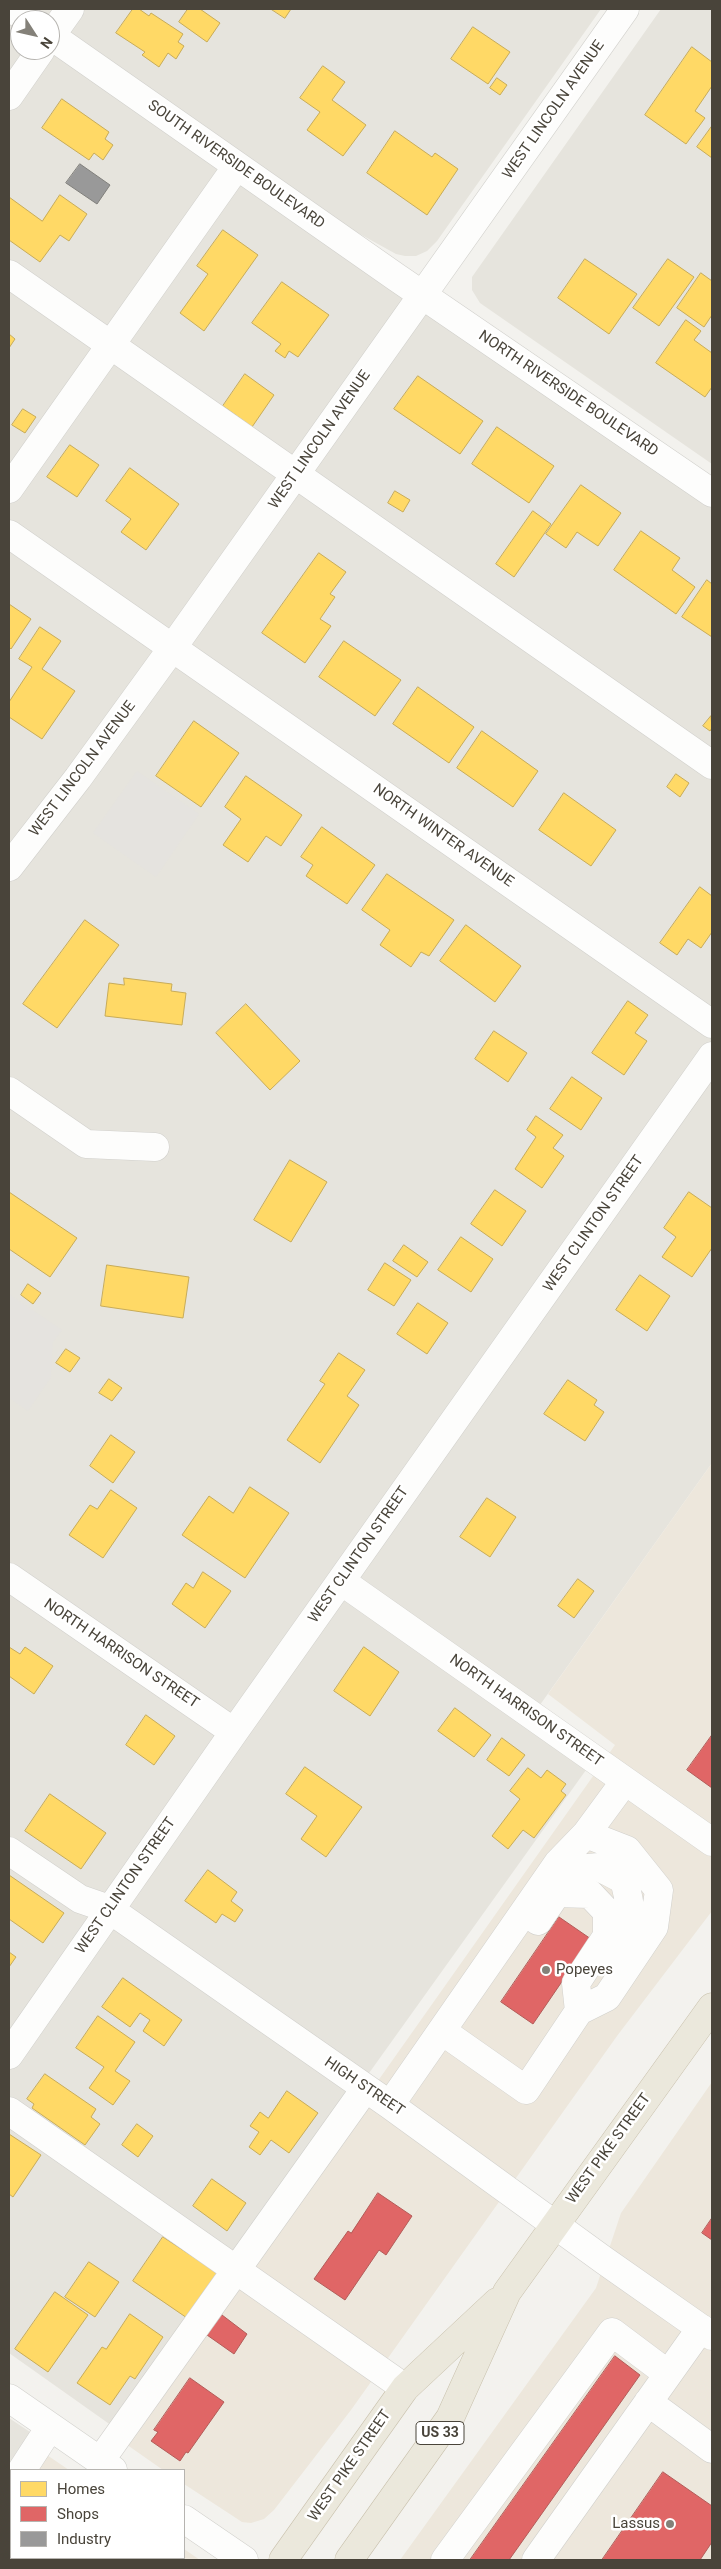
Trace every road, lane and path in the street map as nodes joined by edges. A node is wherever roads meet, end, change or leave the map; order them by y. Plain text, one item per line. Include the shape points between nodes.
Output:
1 (70, 9) edge
2 (625, 9) edge
3 (60, 23) edge
4 (60, 47) edge
5 (34, 60) edge
6 (9, 96) edge
7 (237, 166) junction
8 (9, 274) edge
9 (423, 295) junction
10 (109, 346) junction
11 (296, 473) junction
12 (9, 489) edge
13 (712, 493) edge
14 (9, 534) edge
15 (173, 647) junction
16 (712, 765) edge
17 (9, 867) edge
18 (712, 1024) edge
19 (712, 1056) edge
20 (9, 1091) edge
21 (155, 1146) dead end
22 (9, 1577) edge
23 (341, 1581) junction
24 (234, 1732) junction
25 (625, 1781) junction
26 (586, 1834) junction
27 (712, 1842) edge
28 (9, 1851) edge
29 (109, 1909) junction
30 (466, 1996) junction
31 (712, 2007) edge
32 (579, 2011) junction
33 (442, 2031) junction
34 (9, 2055) edge
35 (365, 2089) junction
36 (390, 2105) junction
37 (9, 2111) edge
38 (555, 2224) junction
39 (238, 2270) junction
40 (507, 2292) junction
41 (707, 2332) edge
42 (668, 2374) junction
43 (405, 2388) junction
44 (9, 2398) edge
45 (648, 2402) junction
46 (50, 2427) junction
47 (712, 2450) edge
48 (107, 2466) edge
49 (23, 2469) edge
50 (185, 2520) edge
51 (244, 2560) edge
52 (283, 2560) edge
53 (350, 2560) edge
54 (445, 2560) edge
55 (536, 2560) edge

1 - 3 street
2 - 9 street, WEST LINCOLN AVENUE
4 - 7 street, SOUTH RIVERSIDE BOULEVARD
5 - 6 street
7 - 9 street, SOUTH RIVERSIDE BOULEVARD
7 - 10 street
8 - 10 street
9 - 11 street, WEST LINCOLN AVENUE
9 - 13 street, NORTH RIVERSIDE BOULEVARD
10 - 11 street
10 - 12 street
11 - 15 street, WEST LINCOLN AVENUE
11 - 16 street
14 - 15 street, NORTH WINTER AVENUE
15 - 17 street, WEST LINCOLN AVENUE
15 - 18 street, NORTH WINTER AVENUE
19 - 23 street, WEST CLINTON STREET
20 - 21 street via 86,1144
22 - 24 street, NORTH HARRISON STREET
23 - 24 street, WEST CLINTON STREET
23 - 25 street, NORTH HARRISON STREET
24 - 29 street, WEST CLINTON STREET
25 - 26 street
25 - 27 street, NORTH HARRISON STREET
26 - 30 street via 558,1863
26 - 32 street via 627,1850 659,1890 654,1927 607,1997
28 - 29 street, HIGH STREET via 80,1899
29 - 34 street, WEST CLINTON STREET
29 - 35 street, HIGH STREET
30 - 32 street via 494,1989 557,1893 590,1894 607,1912 607,1936 576,1984
30 - 33 street
31 - 38 highway, WEST PIKE STREET / US 33
32 - 33 street via 526,2090
33 - 36 street
35 - 36 street, HIGH STREET
35 - 39 street
36 - 38 street, HIGH STREET
37 - 39 street
38 - 40 highway, WEST PIKE STREET / US 33
38 - 41 street, HIGH STREET
39 - 43 street
39 - 48 street
40 - 43 highway, WEST PIKE STREET
40 - 53 highway, WEST PIKE STREET / US 33 via 450,2418
41 - 42 street
42 - 45 street
42 - 54 street via 612,2332
43 - 52 highway, WEST PIKE STREET
44 - 46 street
45 - 47 street
45 - 55 street
46 - 48 street
46 - 49 street
50 - 51 street

